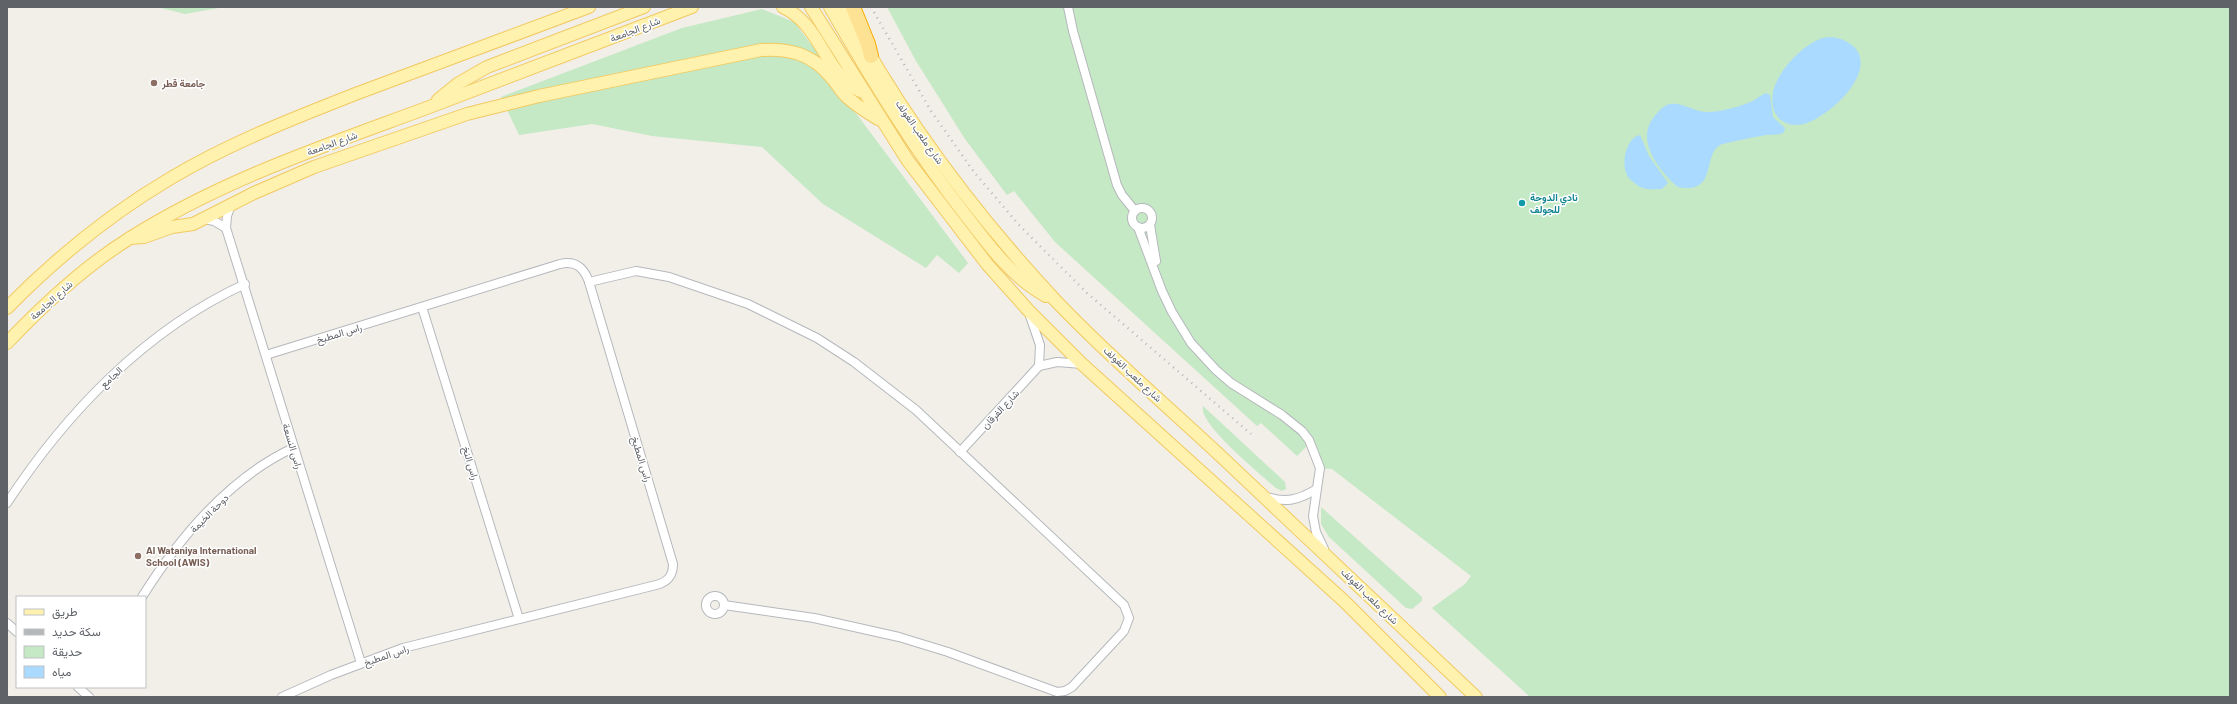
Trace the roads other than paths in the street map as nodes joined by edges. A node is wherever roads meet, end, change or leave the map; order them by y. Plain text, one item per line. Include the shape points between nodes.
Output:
1 (588, 7) edge
2 (644, 7) edge
3 (692, 7) edge
4 (783, 7) edge
5 (810, 7) edge
6 (830, 7) edge
7 (843, 7) edge
8 (853, 7) edge
9 (1068, 7) edge
10 (871, 56) junction
11 (863, 93) junction
12 (432, 106) junction
13 (881, 120) junction
14 (277, 163) junction
15 (235, 203) junction
16 (1135, 211) junction
17 (204, 219) junction
18 (1150, 225) junction
19 (1138, 227) junction
20 (226, 228) junction
21 (130, 238) junction
22 (1158, 277) junction
23 (589, 282) junction
24 (244, 284) junction
25 (1057, 302) junction
26 (422, 307) junction
27 (7, 308) edge
28 (1028, 310) junction
29 (7, 343) edge
30 (266, 355) junction
31 (1082, 364) junction
32 (1039, 366) junction
33 (293, 448) junction
34 (960, 452) junction
35 (1315, 490) junction
36 (1262, 496) junction
37 (7, 503) edge
38 (1332, 559) junction
39 (143, 596) edge
40 (724, 605) dead end
41 (519, 619) junction
42 (7, 623) edge
43 (16, 631) edge
44 (361, 663) junction
45 (81, 688) edge
46 (89, 697) edge
47 (282, 697) edge
48 (1440, 697) edge
49 (1476, 697) edge

1 - 27 main road via 296,116 202,160 145,194 100,226 46,270
2 - 12 main road via 487,67 459,83
3 - 12 main road, شارع الجامعة
4 - 11 main road via 808,25 840,75 852,87
5 - 11 main road
6 - 25 main road via 891,111 955,202 1005,264 1030,285
7 - 10 main road, شارع ملعب الغولف
8 - 10 highway
9 - 16 street via 1117,185
10 - 25 main road, شارع ملعب الغولف via 924,140 956,183 1011,251
11 - 13 main road
12 - 14 main road, شارع الجامعة
13 - 15 main road via 844,94 826,71 808,57 785,50 761,50 539,96 466,114 314,167
13 - 28 main road via 946,212
14 - 15 main road
14 - 21 main road, شارع الجامعة via 182,208
15 - 17 main road
15 - 20 street via 227,216
16 - 18 street via 1143,208 1149,210 1152,218
16 - 19 street via 1132,220
17 - 20 street
17 - 21 main road via 188,226 172,227 149,236
18 - 19 street
18 - 22 street
19 - 22 street
20 - 24 street, راس النسعة
21 - 29 main road, شارع الجامعة via 71,282
22 - 35 street via 1178,324 1202,356 1231,383 1282,415 1302,431 1314,449 1320,468
23 - 26 street, راس المطبخ via 583,268 565,263
23 - 34 street via 636,271 653,273 722,294 776,316 854,362 916,410
23 - 41 street, راس المطبخ via 673,558 673,574 667,581 656,586
24 - 30 street, راس النسعة
24 - 37 street, الجامع via 203,306 158,337 119,370 55,437
25 - 36 main road, شارع ملعب الغولف
26 - 30 street, راس المطبخ
26 - 41 street, راس النخ
28 - 31 main road
28 - 32 street via 1040,345
30 - 33 street, راس النسعة
31 - 32 street via 1057,362
31 - 48 main road via 1344,601
32 - 34 street, شارع الفرقان
33 - 39 street, دوحة الخيمة via 260,467 216,504 182,541
33 - 44 street, راس النسعة
34 - 40 street via 1118,599 1128,612 1126,628 1069,689 1062,692 1052,691 962,657 892,635 807,617
35 - 36 street via 1290,501
35 - 38 street via 1313,516 1316,532 1320,543
36 - 38 main road, شارع ملعب الغولف
38 - 49 main road, شارع ملعب الغولف
41 - 44 street, راس المطبخ via 403,648
42 - 43 street
44 - 47 street, راس المطبخ
45 - 46 street

